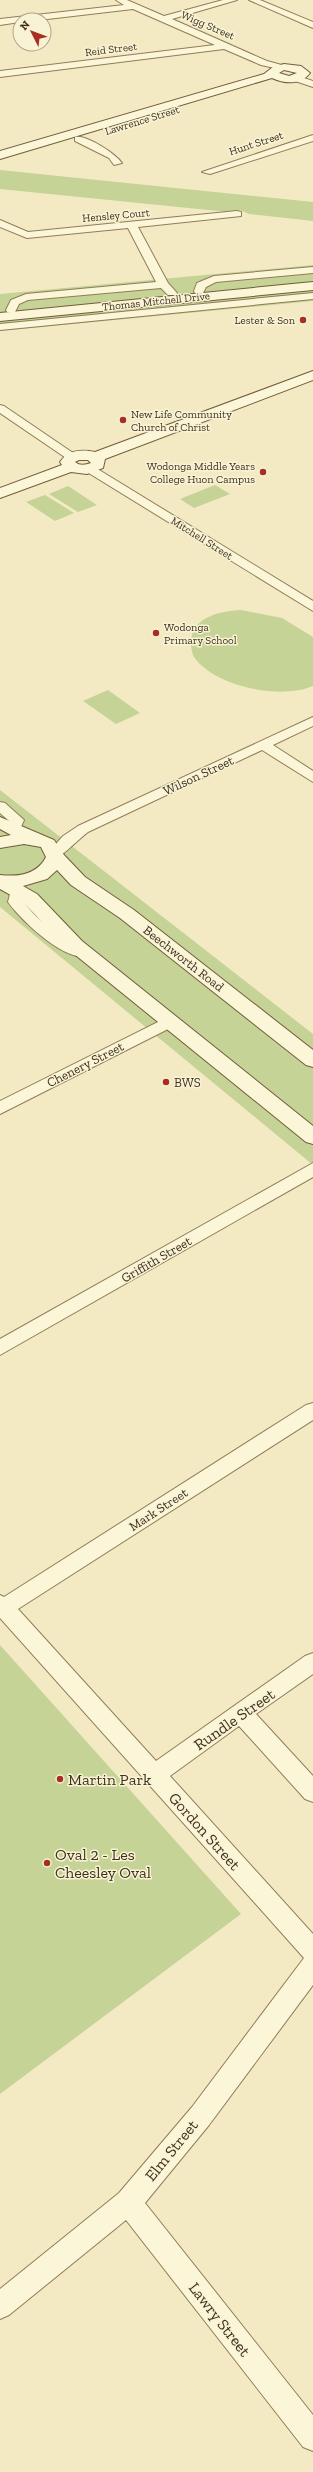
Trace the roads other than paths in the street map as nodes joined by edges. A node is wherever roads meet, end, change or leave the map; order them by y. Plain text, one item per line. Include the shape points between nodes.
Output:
1 (120, 0) edge
2 (234, 0) edge
3 (253, 0) edge
4 (134, 6) junction
5 (163, 19) junction
6 (0, 22) edge
7 (313, 25) edge
8 (225, 46) junction
9 (296, 73) edge
10 (0, 74) edge
11 (74, 137) junction
12 (313, 138) edge
13 (0, 156) edge
14 (0, 163) edge
15 (117, 163) dead end
16 (207, 172) dead end
17 (237, 214) dead end
18 (0, 223) edge
19 (132, 225) junction
20 (312, 284) edge
21 (201, 289) junction
22 (168, 293) junction
23 (8, 311) edge
24 (0, 327) edge
25 (313, 375) edge
26 (0, 408) edge
27 (71, 462) junction
28 (93, 463) junction
29 (0, 493) edge
30 (313, 607) edge
31 (313, 722) edge
32 (264, 745) junction
33 (313, 778) edge
34 (0, 806) edge
35 (7, 826) edge
36 (83, 829) junction
37 (33, 839) junction
38 (0, 844) edge
39 (55, 856) junction
40 (5, 884) edge
41 (170, 1021) junction
42 (313, 1060) edge
43 (0, 1108) edge
44 (313, 1137) edge
45 (313, 1169) edge
46 (0, 1348) edge
47 (313, 1410) edge
48 (2, 1606) edge
49 (313, 1662) edge
50 (241, 1714) junction
51 (154, 1775) junction
52 (313, 1792) edge
53 (313, 1951) edge
54 (313, 1966) edge
55 (128, 2202) junction
56 (0, 2306) edge
57 (313, 2437) edge

1 - 4 street, Wigg Street
2 - 5 street
3 - 7 street
4 - 5 street, Wigg Street
4 - 6 street
5 - 8 street, Wigg Street
8 - 9 street, Wigg Street via 264,63
8 - 10 street, Reid Street
9 - 11 main road, Lawrence Street
11 - 13 main road, Lawrence Street
11 - 14 main road, Lawrence Street
11 - 15 street via 112,156
12 - 16 street, Hunt Street
17 - 19 street, Hensley Court
18 - 19 street, Hensley Court via 27,235
19 - 22 street
20 - 21 main road, Thomas Mitchell Drive
20 - 21 street, Thomas Mitchell Drive via 214,279
20 - 24 street, Thomas Mitchell Drive
21 - 22 main road, Thomas Mitchell Drive
22 - 23 main road, Thomas Mitchell Drive
25 - 28 main road
26 - 27 street
27 - 28 main road via 77,470
27 - 29 main road
28 - 30 street, Mitchell Street
31 - 32 street, Wilson Street
32 - 33 street
32 - 36 street, Wilson Street
34 - 35 street via 17,820
35 - 37 main road
36 - 37 street, Wilson Street
36 - 39 street, Wilson Street via 68,839
37 - 38 main road
37 - 39 main road, Beechworth Road via 48,845
39 - 40 main road via 49,867 36,877
39 - 42 main road, Beechworth Road via 81,884 127,914
40 - 41 main road via 35,903 82,952
41 - 43 street, Chenery Street
41 - 44 main road
45 - 46 street, Griffith Street
47 - 48 street, Mark Street
48 - 51 street, Gordon Street
49 - 50 street, Rundle Street
50 - 51 street, Rundle Street
50 - 52 street
51 - 53 street, Gordon Street
54 - 55 street, Elm Street via 178,2143
55 - 56 street, Elm Street
55 - 57 street, Lawry Street

